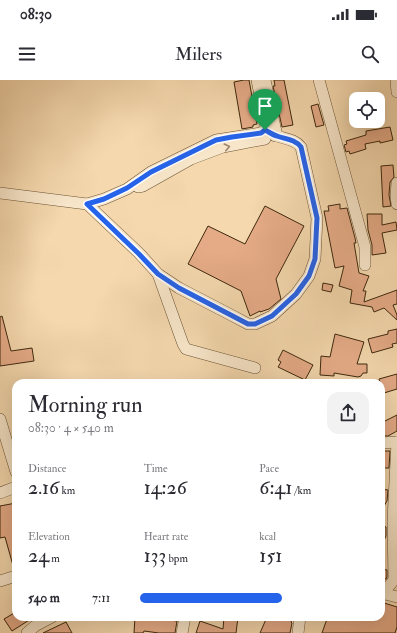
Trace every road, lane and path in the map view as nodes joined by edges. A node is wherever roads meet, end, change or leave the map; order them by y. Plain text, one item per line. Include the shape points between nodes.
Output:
1 (257, 80) edge
2 (266, 80) edge
3 (319, 80) edge
4 (396, 80) edge
5 (397, 92) edge
6 (267, 135) junction
7 (397, 183) edge
8 (0, 193) edge
9 (87, 204) junction
10 (397, 204) edge
11 (366, 265) dead end
12 (158, 274) junction
13 (255, 368) dead end
14 (0, 419) edge
15 (397, 442) edge
16 (385, 443) edge
17 (12, 449) edge
18 (12, 488) edge
19 (0, 493) edge
20 (12, 577) edge
21 (395, 579) edge
22 (0, 581) edge
23 (385, 590) edge
24 (385, 594) edge
25 (397, 596) edge
26 (44, 621) edge
27 (184, 621) edge
28 (300, 621) edge
29 (26, 633) edge
30 (182, 633) edge
31 (298, 633) edge

1 - 6 street
2 - 6 street via 276,132
3 - 11 street via 365,247
4 - 5 street
6 - 9 street via 261,133 216,140 151,172 127,188
6 - 12 street via 293,140 301,147 317,218 315,259 309,276 296,294 272,316 255,324 248,324 179,288
7 - 10 street
8 - 9 street
9 - 12 street
12 - 13 street via 186,349
14 - 17 street
15 - 16 street
15 - 21 street via 393,520
18 - 19 street
20 - 22 street
21 - 23 street
24 - 25 street
26 - 29 street
27 - 30 street
28 - 31 street

